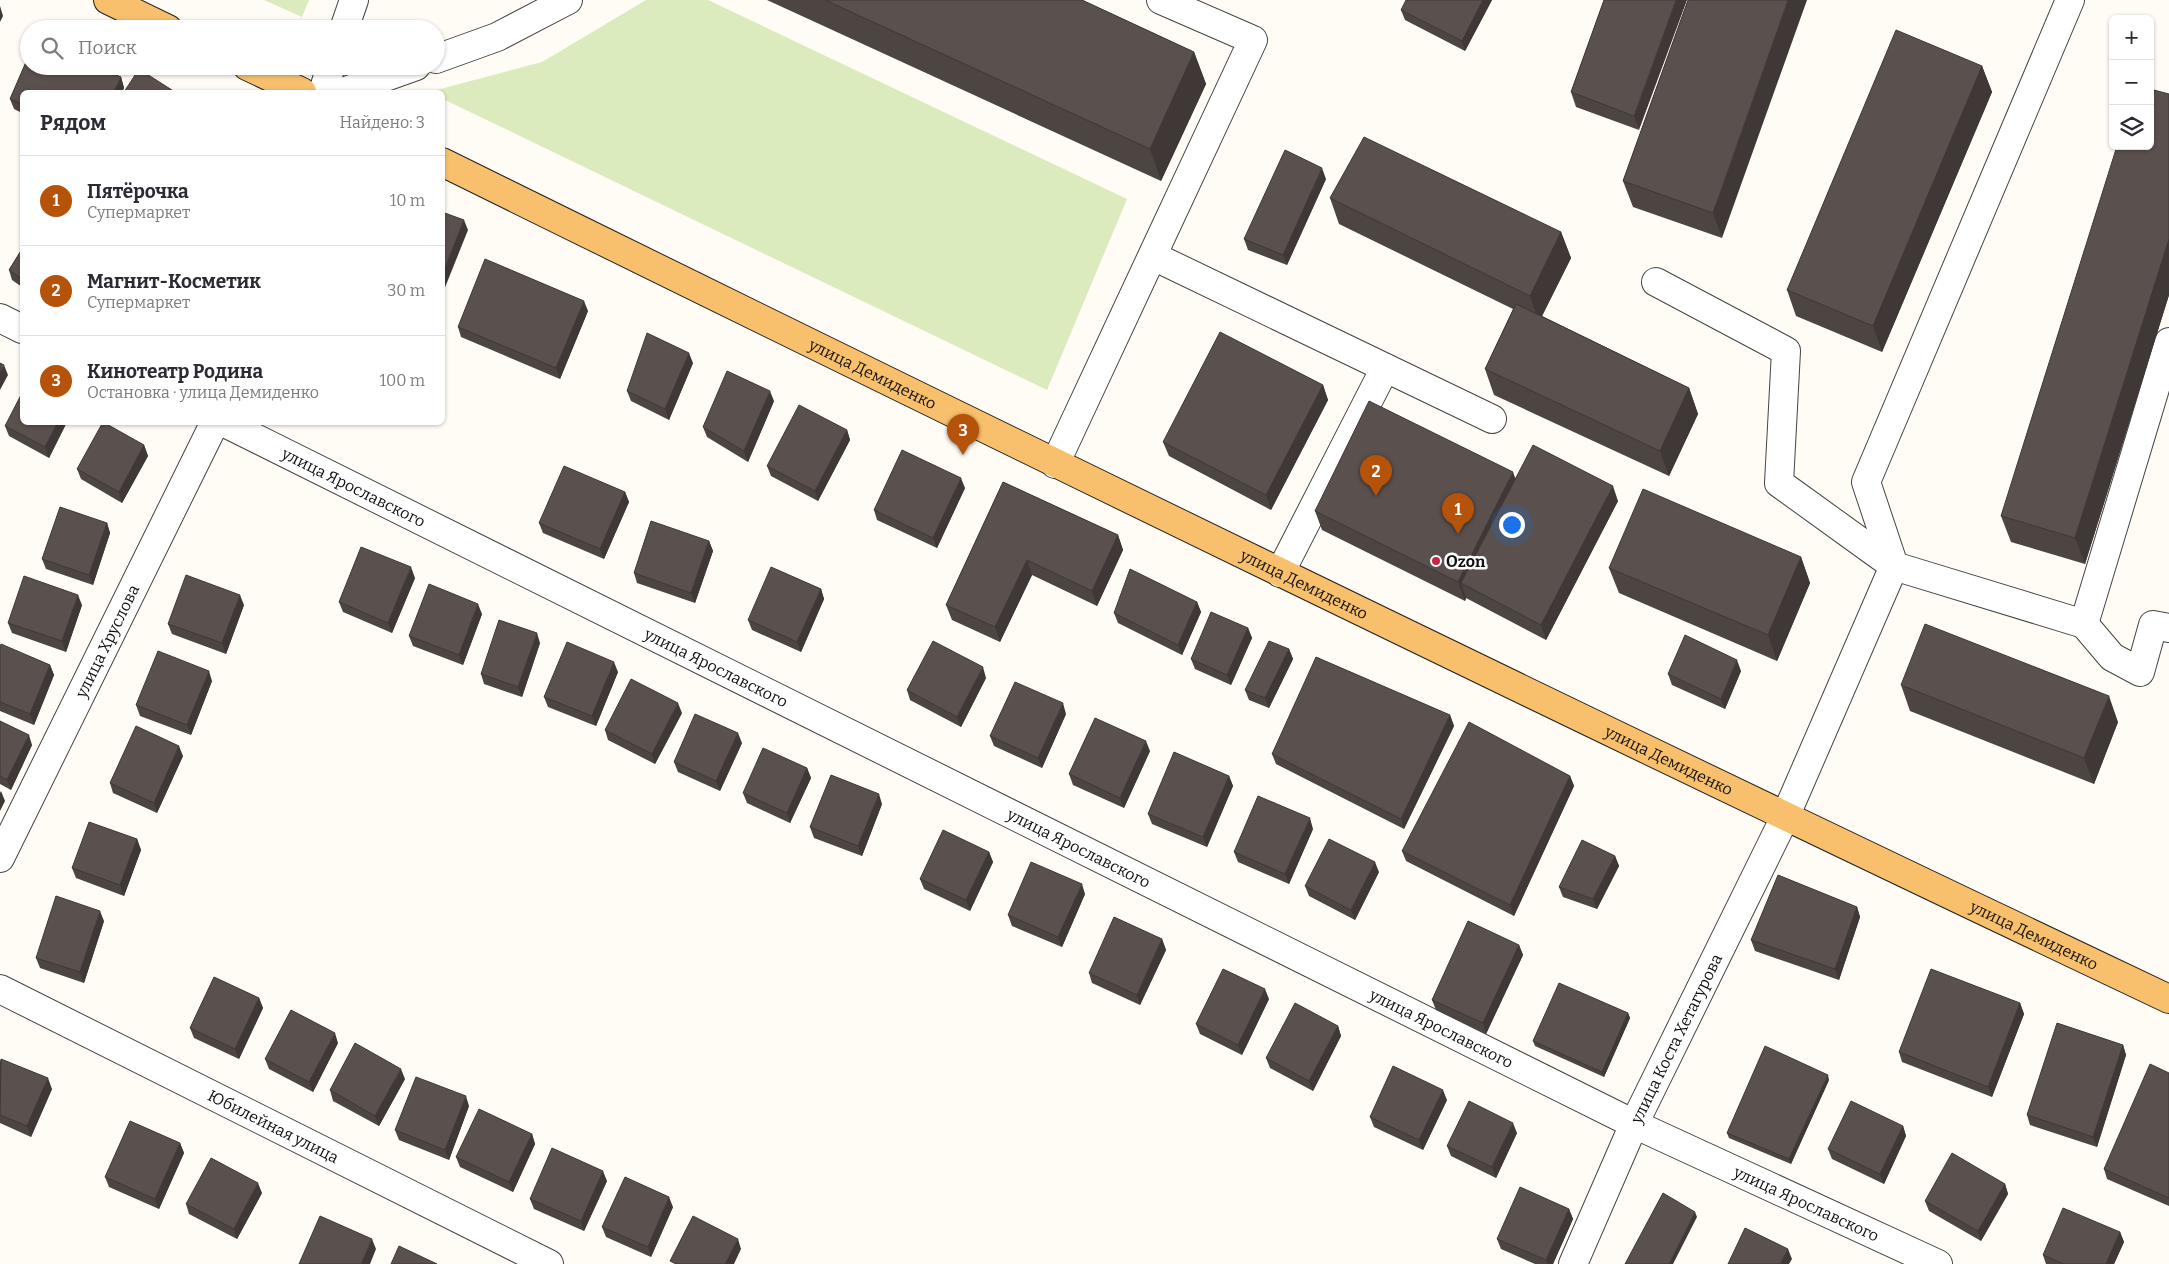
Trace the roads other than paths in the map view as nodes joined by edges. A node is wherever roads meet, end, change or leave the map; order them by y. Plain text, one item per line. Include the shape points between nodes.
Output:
1 (108, 0) edge
2 (354, 0) edge
3 (568, 0) edge
4 (1161, 0) edge
5 (2070, 0) edge
6 (149, 20) edge
7 (347, 20) edge
8 (445, 56) edge
9 (266, 75) edge
10 (328, 75) edge
11 (391, 75) edge
12 (298, 90) edge
13 (323, 90) edge
14 (349, 90) edge
15 (445, 163) edge
16 (1153, 256) junction
17 (1656, 282) dead end
18 (0, 318) edge
19 (20, 328) edge
20 (2169, 342) edge
21 (1385, 368) junction
22 (1492, 419) dead end
23 (214, 425) edge
24 (229, 425) edge
25 (1055, 464) junction
26 (1894, 566) junction
27 (1280, 573) junction
28 (2084, 624) junction
29 (2169, 628) edge
30 (1785, 817) junction
31 (0, 858) edge
32 (0, 988) edge
33 (2169, 999) edge
34 (1634, 1124) junction
35 (549, 1264) edge
36 (1573, 1264) edge
37 (1938, 1264) edge

1 - 6 main road
2 - 7 street
3 - 8 street via 497,37
4 - 16 street via 1254,40
5 - 26 street via 1866,482
9 - 12 main road
10 - 13 street
11 - 14 street
15 - 25 main road, улица Демиденко
16 - 21 street
16 - 25 street
17 - 26 street via 1786,351 1779,482
18 - 19 street
20 - 28 street
21 - 22 street
21 - 27 street
23 - 31 street, улица Хруслова
24 - 34 street, улица Ярославского
25 - 27 main road, улица Демиденко
26 - 28 street
26 - 30 street, улица Коста Хетагурова
27 - 30 main road, улица Демиденко
28 - 29 street via 2112,657 2140,672 2153,626
30 - 33 main road, улица Демиденко
30 - 34 street, улица Коста Хетагурова
32 - 35 street, Юбилейная улица
34 - 36 street, улица Коста Хетагурова
34 - 37 street, улица Ярославского

